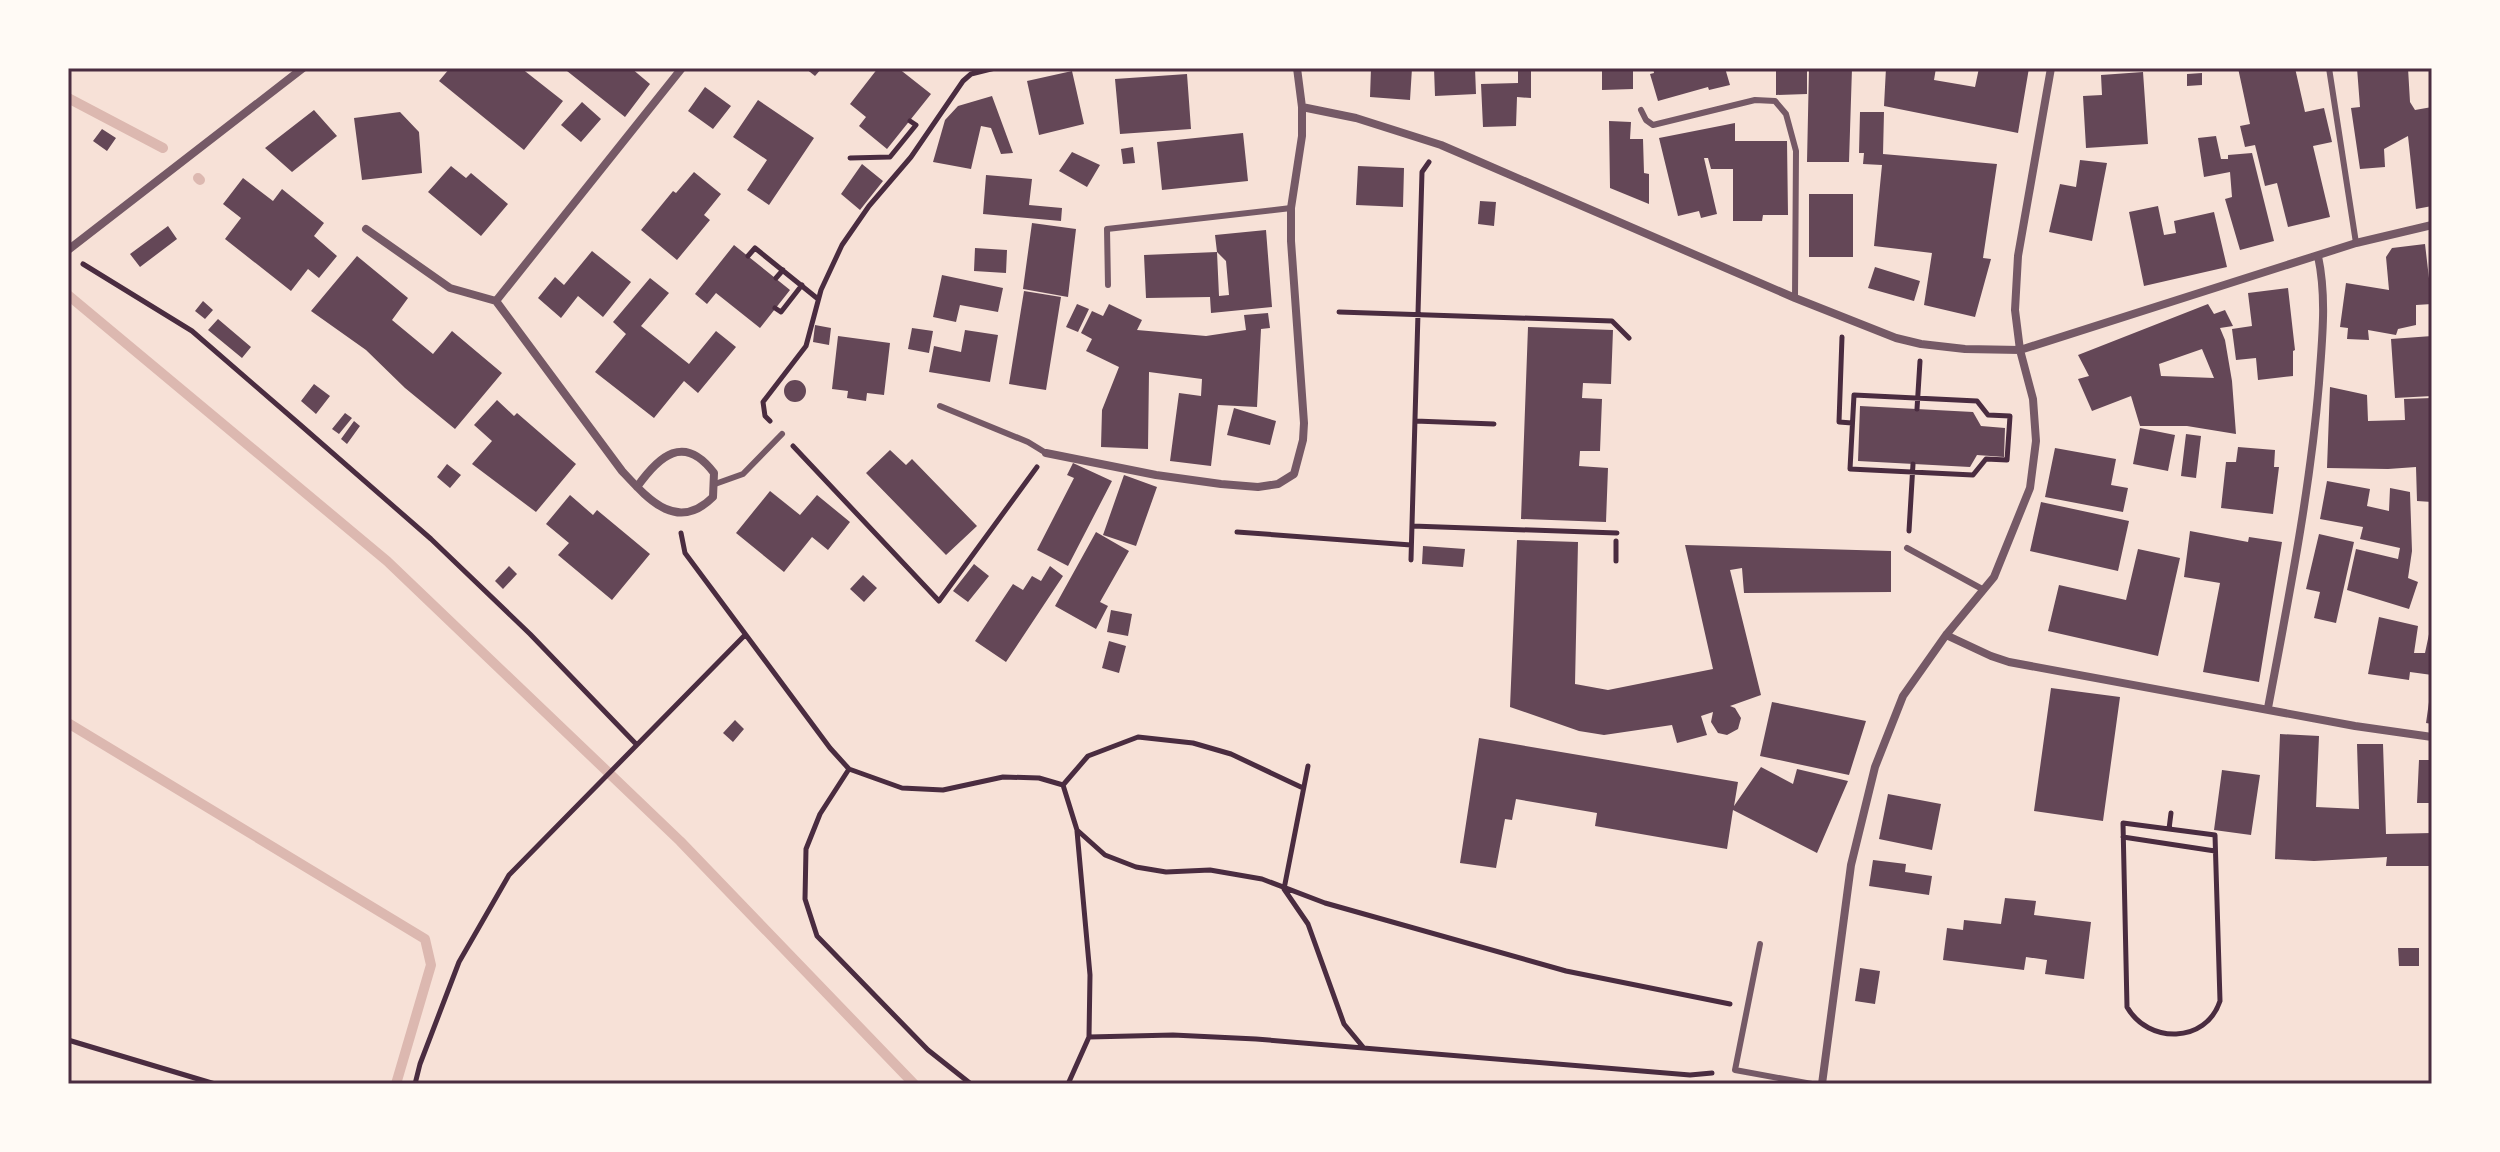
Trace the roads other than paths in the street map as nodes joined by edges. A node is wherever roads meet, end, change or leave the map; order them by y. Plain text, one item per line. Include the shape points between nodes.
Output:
1 (303, 68) edge
2 (682, 68) edge
3 (1297, 68) edge
4 (2051, 68) edge
5 (2329, 68) edge
6 (1302, 107) junction
7 (1641, 110) dead end
8 (1291, 208) junction
9 (2432, 225) edge
10 (366, 229) dead end
11 (2356, 243) junction
12 (68, 250) edge
13 (2318, 256) junction
14 (1108, 285) dead end
15 (1795, 298) junction
16 (496, 301) junction
17 (2020, 350) junction
18 (940, 406) dead end
19 (782, 434) road end
20 (1046, 453) joint
21 (715, 484) junction
22 (637, 487) junction
23 (1907, 548) dead end
24 (1984, 590) junction
25 (1946, 635) junction
26 (2268, 708) junction
27 (2432, 737) edge
28 (1760, 944) dead end
29 (1812, 1084) edge
30 (1822, 1084) edge

1 - 12 street
2 - 16 street
3 - 6 street
4 - 17 street via 2018,256 2015,310
5 - 11 lane
6 - 8 street
6 - 15 street via 1441,145
7 - 15 lane via 1653,125 1755,100 1775,101 1786,114 1796,151
8 - 14 lane via 1107,229
8 - 20 street via 1304,423 1294,474 1258,487 1221,484
9 - 11 street
10 - 16 street via 450,288
11 - 13 street
13 - 17 street
13 - 26 street via 2324,321 2314,437
15 - 17 street via 1921,344
16 - 22 street
17 - 24 street via 2035,422 2030,488
18 - 20 lane
19 - 21 lane via 743,474
21 - 22 street via 713,497 702,508 684,514 654,503
21 - 22 street via 706,462 693,453 674,452 655,462
23 - 24 lane
24 - 25 street
25 - 26 street via 2009,662
25 - 30 street via 1903,696 1875,767 1851,865
26 - 27 street
28 - 29 lane via 1735,1070

